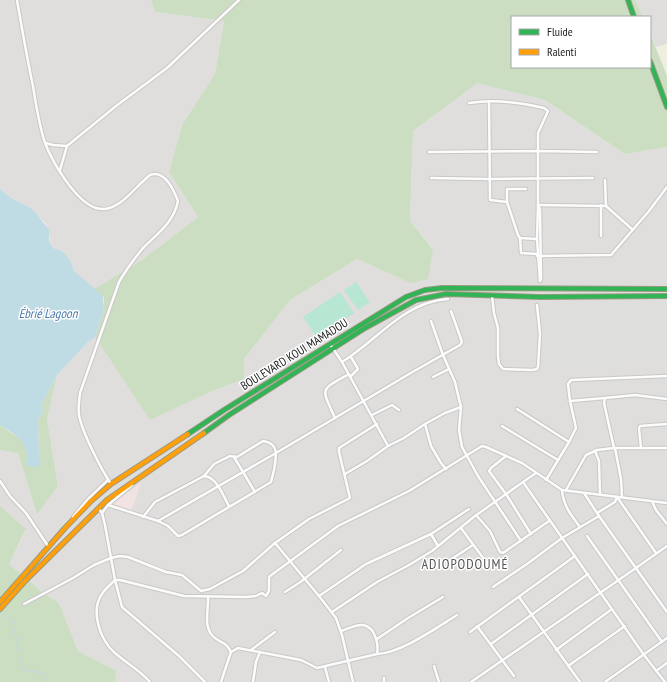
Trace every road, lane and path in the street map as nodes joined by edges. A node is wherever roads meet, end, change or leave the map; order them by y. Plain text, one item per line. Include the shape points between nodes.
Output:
1 (17, 0) edge
2 (239, 0) edge
3 (628, 0) edge
4 (634, 16) edge
5 (651, 65) edge
6 (489, 101) junction
7 (468, 103) dead end
8 (667, 107) edge
9 (45, 142) junction
10 (67, 146) junction
11 (538, 151) junction
12 (429, 152) dead end
13 (489, 152) junction
14 (597, 152) dead end
15 (60, 171) junction
16 (431, 178) dead end
17 (538, 178) junction
18 (593, 178) dead end
19 (489, 179) junction
20 (605, 180) dead end
21 (667, 187) edge
22 (526, 188) dead end
23 (507, 202) junction
24 (538, 205) junction
25 (601, 205) junction
26 (606, 206) junction
27 (633, 230) junction
28 (601, 236) dead end
29 (520, 238) junction
30 (537, 239) junction
31 (538, 255) junction
32 (665, 289) edge
33 (492, 296) junction
34 (665, 296) edge
35 (448, 299) dead end
36 (537, 306) dead end
37 (451, 311) dead end
38 (431, 321) dead end
39 (330, 343) junction
40 (334, 349) junction
41 (443, 355) junction
42 (351, 357) junction
43 (342, 362) junction
44 (449, 369) junction
45 (350, 376) junction
46 (667, 376) edge
47 (432, 377) dead end
48 (605, 398) junction
49 (667, 399) edge
50 (364, 401) junction
51 (570, 401) junction
52 (461, 407) junction
53 (517, 409) dead end
54 (400, 410) dead end
55 (372, 415) junction
56 (335, 418) junction
57 (377, 424) junction
58 (425, 424) junction
59 (667, 424) edge
60 (502, 426) dead end
61 (570, 442) junction
62 (388, 446) junction
63 (614, 448) junction
64 (641, 448) junction
65 (667, 448) edge
66 (595, 451) junction
67 (276, 453) junction
68 (466, 456) junction
69 (507, 456) junction
70 (234, 457) junction
71 (558, 460) junction
72 (154, 466) junction
73 (446, 469) junction
74 (244, 472) junction
75 (536, 473) junction
76 (345, 474) junction
77 (204, 476) junction
78 (108, 480) junction
79 (546, 480) junction
80 (0, 481) edge
81 (523, 482) junction
82 (111, 484) junction
83 (218, 487) junction
84 (562, 490) junction
85 (566, 490) junction
86 (101, 492) junction
87 (255, 492) junction
88 (583, 492) junction
89 (506, 494) junction
90 (600, 494) junction
91 (617, 497) junction
92 (622, 497) junction
93 (107, 500) junction
94 (652, 501) junction
95 (495, 502) junction
96 (667, 503) edge
97 (108, 505) junction
98 (229, 506) junction
99 (98, 508) junction
100 (469, 509) dead end
101 (102, 513) junction
102 (598, 514) junction
103 (476, 515) junction
104 (143, 517) junction
105 (158, 521) junction
106 (549, 521) junction
107 (667, 524) edge
108 (580, 527) junction
109 (65, 528) junction
110 (460, 528) junction
111 (431, 534) junction
112 (531, 534) junction
113 (587, 536) dead end
114 (562, 538) junction
115 (521, 541) junction
116 (276, 543) junction
117 (474, 545) junction
118 (49, 546) junction
119 (438, 546) junction
120 (667, 546) edge
121 (341, 550) dead end
122 (656, 553) junction
123 (575, 556) junction
124 (111, 558) junction
125 (450, 560) dead end
126 (291, 562) junction
127 (490, 566) dead end
128 (636, 568) junction
129 (588, 574) junction
130 (305, 578) junction
131 (115, 580) junction
132 (618, 580) junction
133 (493, 587) dead end
134 (285, 592) dead end
135 (600, 592) junction
136 (208, 596) junction
137 (319, 596) junction
138 (443, 597) dead end
139 (519, 597) junction
140 (0, 602) edge
141 (24, 604) dead end
142 (0, 609) edge
143 (612, 609) junction
144 (332, 612) junction
145 (667, 612) edge
146 (532, 614) junction
147 (457, 615) dead end
148 (477, 626) junction
149 (625, 626) junction
150 (341, 631) junction
151 (275, 632) dead end
152 (470, 632) dead end
153 (544, 632) junction
154 (667, 638) edge
155 (377, 639) junction
156 (662, 642) junction
157 (491, 644) junction
158 (251, 650) junction
159 (556, 650) junction
160 (231, 652) junction
161 (260, 652) junction
162 (377, 654) junction
163 (644, 655) junction
164 (348, 660) junction
165 (503, 660) junction
166 (667, 663) edge
167 (434, 666) dead end
168 (568, 666) junction
169 (325, 667) junction
170 (656, 671) junction
171 (514, 676) dead end
172 (384, 678) dead end
173 (476, 679) junction
174 (150, 682) edge
175 (205, 682) edge
176 (221, 682) edge
177 (253, 682) edge
178 (328, 682) edge
179 (353, 682) edge
180 (384, 682) edge
181 (439, 682) edge
182 (471, 682) edge
183 (480, 682) edge
184 (580, 682) edge
185 (606, 682) edge
186 (665, 682) edge

1 - 9 street via 36,107
2 - 10 street via 167,68
3 - 4 main road
5 - 8 main road
6 - 7 street
6 - 11 street via 523,103 547,109 547,115 538,133
6 - 13 street
9 - 10 street via 53,146
9 - 15 street
10 - 15 street
11 - 13 street
11 - 14 street
11 - 17 street
12 - 13 street
13 - 19 street
15 - 78 street via 82,200 96,208 108,209 119,204 148,177 155,174 162,176 170,185 178,201 173,217 142,249 119,282 80,394 79,418
16 - 19 street
17 - 18 street
17 - 19 street
17 - 24 street
19 - 23 street via 490,200
20 - 26 street
21 - 27 street
22 - 23 street via 507,189
23 - 29 street
24 - 25 street
24 - 30 street
24 - 31 street
25 - 26 street
25 - 28 street
26 - 27 street
27 - 31 street via 611,254
29 - 30 street
29 - 31 street via 522,253
30 - 31 street
31 - 31 street via 540,281 541,279
32 - 34 main road
32 - 39 main road, BOULEVARD KOUI MAMADOU via 454,287 425,290 406,297
33 - 34 main road, BOULEVARD KOUI MAMADOU
33 - 36 street via 498,328 499,364 503,369 537,370 540,334
33 - 40 main road, BOULEVARD KOUI MAMADOU via 427,296 400,308
35 - 42 street via 430,302 403,315
37 - 41 street via 462,344
38 - 41 street
39 - 40 street
39 - 82 main road, BOULEVARD KOUI MAMADOU
40 - 43 street
40 - 72 main road, BOULEVARD KOUI MAMADOU
41 - 44 street
41 - 50 street
42 - 43 street
42 - 45 street via 358,369
43 - 45 street
44 - 47 street
44 - 52 street
45 - 50 street
45 - 56 street via 326,388 326,399
46 - 51 street via 571,380 568,384
48 - 49 street via 635,396
48 - 51 street
48 - 63 street via 605,411
50 - 55 street
50 - 56 street
51 - 61 street via 576,428
52 - 58 street
52 - 68 street via 459,438
53 - 61 street
54 - 55 street via 392,405
55 - 57 street
56 - 67 street
57 - 62 street
57 - 76 street via 339,448
58 - 62 street
58 - 73 street via 431,446
59 - 64 street via 640,426
60 - 71 street
61 - 71 street
62 - 76 street
63 - 64 street
63 - 66 street
63 - 92 street
64 - 65 street
66 - 85 street via 586,455
66 - 90 street via 599,461
67 - 70 street via 274,446 265,441
67 - 74 street
67 - 87 street via 272,480
68 - 69 street via 483,446
68 - 73 street
68 - 95 street
69 - 75 street
69 - 89 street via 489,470
70 - 74 street
70 - 77 street via 230,456 214,464
71 - 79 street
72 - 93 main road, BOULEVARD KOUI MAMADOU
72 - 97 street
73 - 126 street via 409,491 338,526
74 - 83 street
74 - 87 street
75 - 79 street
75 - 81 street
76 - 116 street via 350,498 314,516
77 - 83 street via 209,476
77 - 104 street via 155,502
78 - 82 street
78 - 109 street via 83,504
79 - 84 street
80 - 118 street
81 - 89 street
81 - 106 street
82 - 86 main road, BOULEVARD KOUI MAMADOU
83 - 98 street
83 - 105 street
84 - 85 street
84 - 108 street via 568,512
85 - 88 street
86 - 93 main road
86 - 109 main road, BOULEVARD KOUI MAMADOU
87 - 98 street
88 - 90 street
88 - 102 street
89 - 95 street
89 - 112 street
90 - 91 street
91 - 92 street
91 - 102 street via 615,502
91 - 122 street
92 - 94 street
93 - 99 main road, BOULEVARD KOUI MAMADOU
94 - 96 street
94 - 107 street
95 - 103 street
95 - 115 street
97 - 101 street
97 - 104 street
98 - 105 street via 178,536
99 - 101 street
99 - 142 main road, BOULEVARD KOUI MAMADOU
100 - 111 street
101 - 124 street
102 - 108 street
102 - 128 street
103 - 110 street
103 - 115 street via 490,531 502,553
104 - 105 street
106 - 112 street
106 - 114 street
108 - 114 street
109 - 118 main road, BOULEVARD KOUI MAMADOU
110 - 117 street
110 - 119 street
111 - 119 street
111 - 137 street via 366,564
112 - 115 street
113 - 132 street
114 - 123 street
114 - 133 street
116 - 124 street via 243,571 204,591 196,588 182,575 160,570 128,557
116 - 126 street
117 - 125 street
117 - 127 street
118 - 140 main road, BOULEVARD KOUI MAMADOU
119 - 144 street
120 - 122 street
121 - 130 street
122 - 128 street
123 - 129 street
123 - 139 street
124 - 131 street
124 - 141 street
126 - 130 street
126 - 136 street via 269,577 269,591 266,596 262,593 246,597
128 - 132 street
128 - 145 street
129 - 135 street
129 - 146 street
130 - 134 street
130 - 137 street
131 - 136 street via 176,594
131 - 174 street via 99,600 97,611 102,634 114,652
131 - 175 street via 122,608 179,656
132 - 135 street
132 - 156 street
135 - 143 street
135 - 153 street
136 - 160 street via 206,624 215,638 228,646
137 - 144 street
138 - 155 street
139 - 146 street
139 - 148 street
143 - 149 street
143 - 159 street
144 - 150 street
146 - 153 street
146 - 157 street
147 - 162 street via 401,648
148 - 152 street
148 - 157 street
149 - 163 street
149 - 168 street
150 - 155 street via 363,625 369,628
150 - 164 street
151 - 158 street
153 - 159 street
153 - 165 street
154 - 156 street
155 - 162 street
156 - 163 street
157 - 165 street
158 - 160 street via 238,648
158 - 161 street
159 - 168 street
160 - 176 street
161 - 169 street via 301,660 317,668
161 - 177 street
162 - 164 street
163 - 170 street
163 - 185 street
164 - 169 street
164 - 179 street
165 - 171 street
165 - 173 street
166 - 170 street
167 - 181 street
168 - 184 street
169 - 178 street
170 - 186 street
172 - 180 street
173 - 182 street
173 - 183 street

